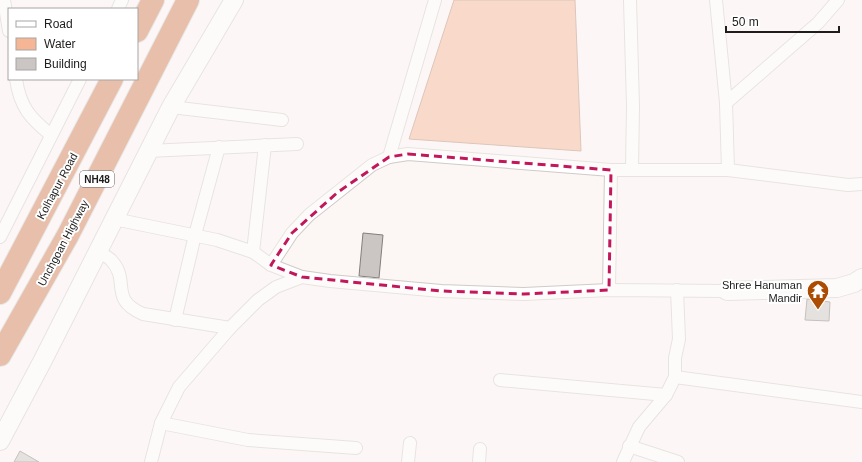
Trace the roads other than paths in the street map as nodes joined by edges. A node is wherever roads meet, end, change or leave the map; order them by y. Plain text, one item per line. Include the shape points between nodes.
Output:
1 (4, 0) edge
2 (153, 0) edge
3 (188, 0) edge
4 (234, 0) edge
5 (436, 0) edge
6 (630, 0) edge
7 (716, 0) edge
8 (838, 0) edge
9 (8, 25) edge
10 (138, 29) edge
11 (16, 80) edge
12 (80, 80) edge
13 (111, 80) edge
14 (726, 103) junction
15 (172, 108) junction
16 (282, 120) dead end
17 (52, 135) junction
18 (298, 144) dead end
19 (265, 145) junction
20 (220, 147) junction
21 (148, 151) junction
22 (389, 157) junction
23 (632, 169) junction
24 (611, 170) junction
25 (728, 170) junction
26 (862, 184) edge
27 (114, 219) junction
28 (195, 235) junction
29 (0, 237) edge
30 (98, 252) junction
31 (253, 252) junction
32 (271, 265) junction
33 (302, 277) junction
34 (862, 278) edge
35 (609, 290) junction
36 (678, 290) junction
37 (727, 290) joint
38 (0, 293) edge
39 (175, 320) junction
40 (230, 328) junction
41 (0, 355) edge
42 (675, 376) junction
43 (500, 380) dead end
44 (666, 395) junction
45 (862, 402) edge
46 (161, 423) junction
47 (0, 441) edge
48 (410, 443) dead end
49 (629, 446) junction
50 (356, 448) dead end
51 (480, 449) dead end
52 (151, 462) edge
53 (408, 462) edge
54 (479, 462) edge
55 (623, 462) edge
56 (678, 462) edge

1 - 9 street
2 - 10 highway
3 - 41 highway, Unchgoan Highway / NH48 via 68,235
4 - 15 street
5 - 22 street
6 - 23 street
7 - 14 street
8 - 14 street via 818,23
11 - 17 street via 23,107 34,121
12 - 17 street
13 - 38 highway, Kolhapur Road / NH48
14 - 25 street
15 - 16 street
15 - 21 street
17 - 29 street
18 - 19 street
19 - 20 street
19 - 31 street
20 - 21 street
20 - 28 street
21 - 27 street
22 - 24 street via 408,154
22 - 32 street via 372,165 309,215 292,233
23 - 24 street
23 - 25 street
24 - 35 street
25 - 26 street via 848,185
27 - 28 street
27 - 30 street
28 - 31 street
28 - 39 street
30 - 39 street via 111,260 117,269 121,281 120,292 132,309 143,314
30 - 47 street
31 - 32 street
32 - 33 street
33 - 35 street via 330,282 441,291 524,294
33 - 40 street via 270,291
34 - 37 street via 837,288
35 - 36 street
36 - 37 street
36 - 42 street via 679,339
39 - 40 street
40 - 46 street via 179,387
42 - 44 street
42 - 45 street
43 - 44 street
44 - 49 street via 639,427
46 - 50 street via 248,440
46 - 52 street
48 - 53 street
49 - 55 street
49 - 56 street
51 - 54 street

